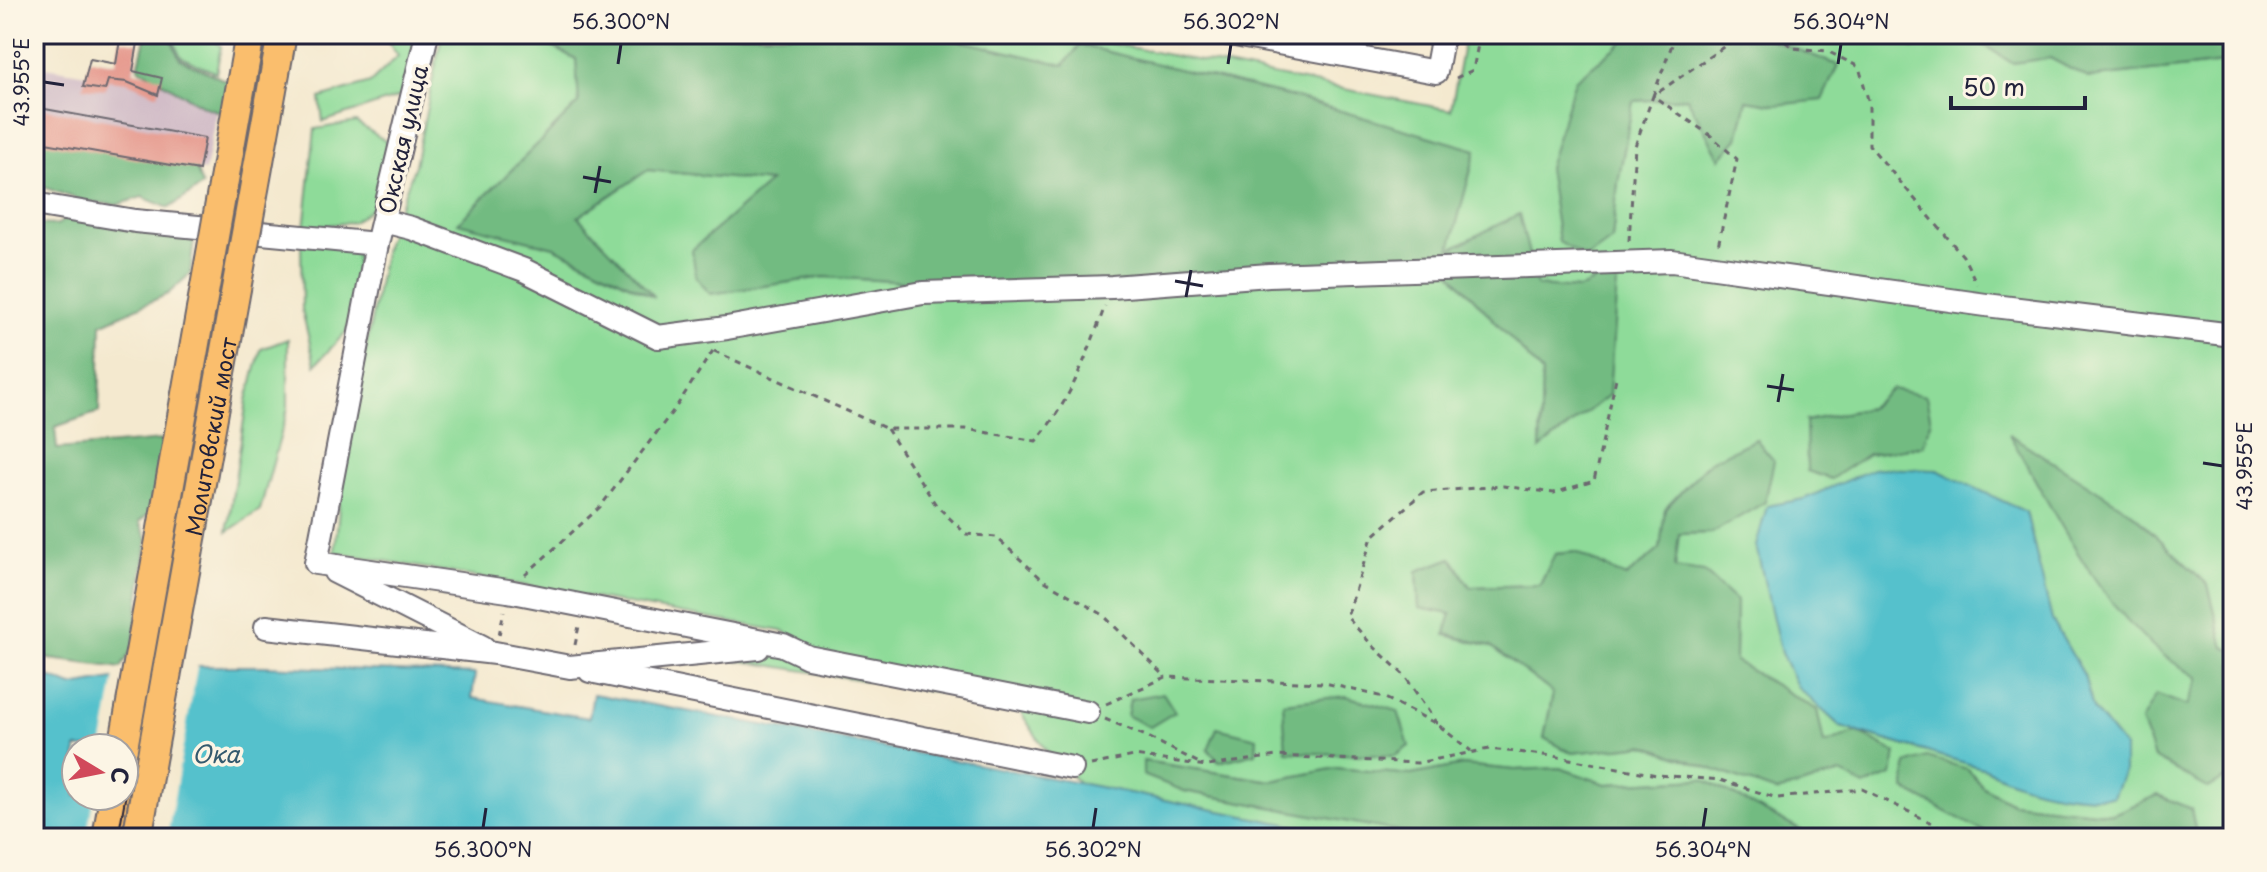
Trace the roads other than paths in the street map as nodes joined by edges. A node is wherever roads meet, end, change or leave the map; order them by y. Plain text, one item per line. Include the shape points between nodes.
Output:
1 (250, 34) edge
2 (282, 34) edge
3 (427, 34) edge
4 (1229, 34) edge
5 (1443, 34) edge
6 (1301, 40) edge
7 (34, 204) edge
8 (383, 221) junction
9 (377, 244) junction
10 (2233, 335) edge
11 (316, 563) junction
12 (266, 627) dead end
13 (783, 645) junction
14 (495, 653) junction
15 (570, 667) junction
16 (1088, 712) road end
17 (126, 732) edge
18 (1072, 768) road end
19 (111, 812) edge
20 (107, 838) edge
21 (137, 838) edge

1 - 17 main road, Молитовский мост, bridge
2 - 21 main road, Молитовский мост, bridge
3 - 8 street, Окская улица
4 - 6 street
5 - 6 street via 1436,72
7 - 9 street via 135,221
8 - 9 street, Окская улица
8 - 10 street via 524,270 658,337 923,293 1628,261 1714,266
9 - 11 street, Окская улица
11 - 13 street via 508,591
11 - 14 street
12 - 14 street
13 - 15 street
13 - 16 street via 808,657
14 - 15 street
15 - 18 street
19 - 20 main road

